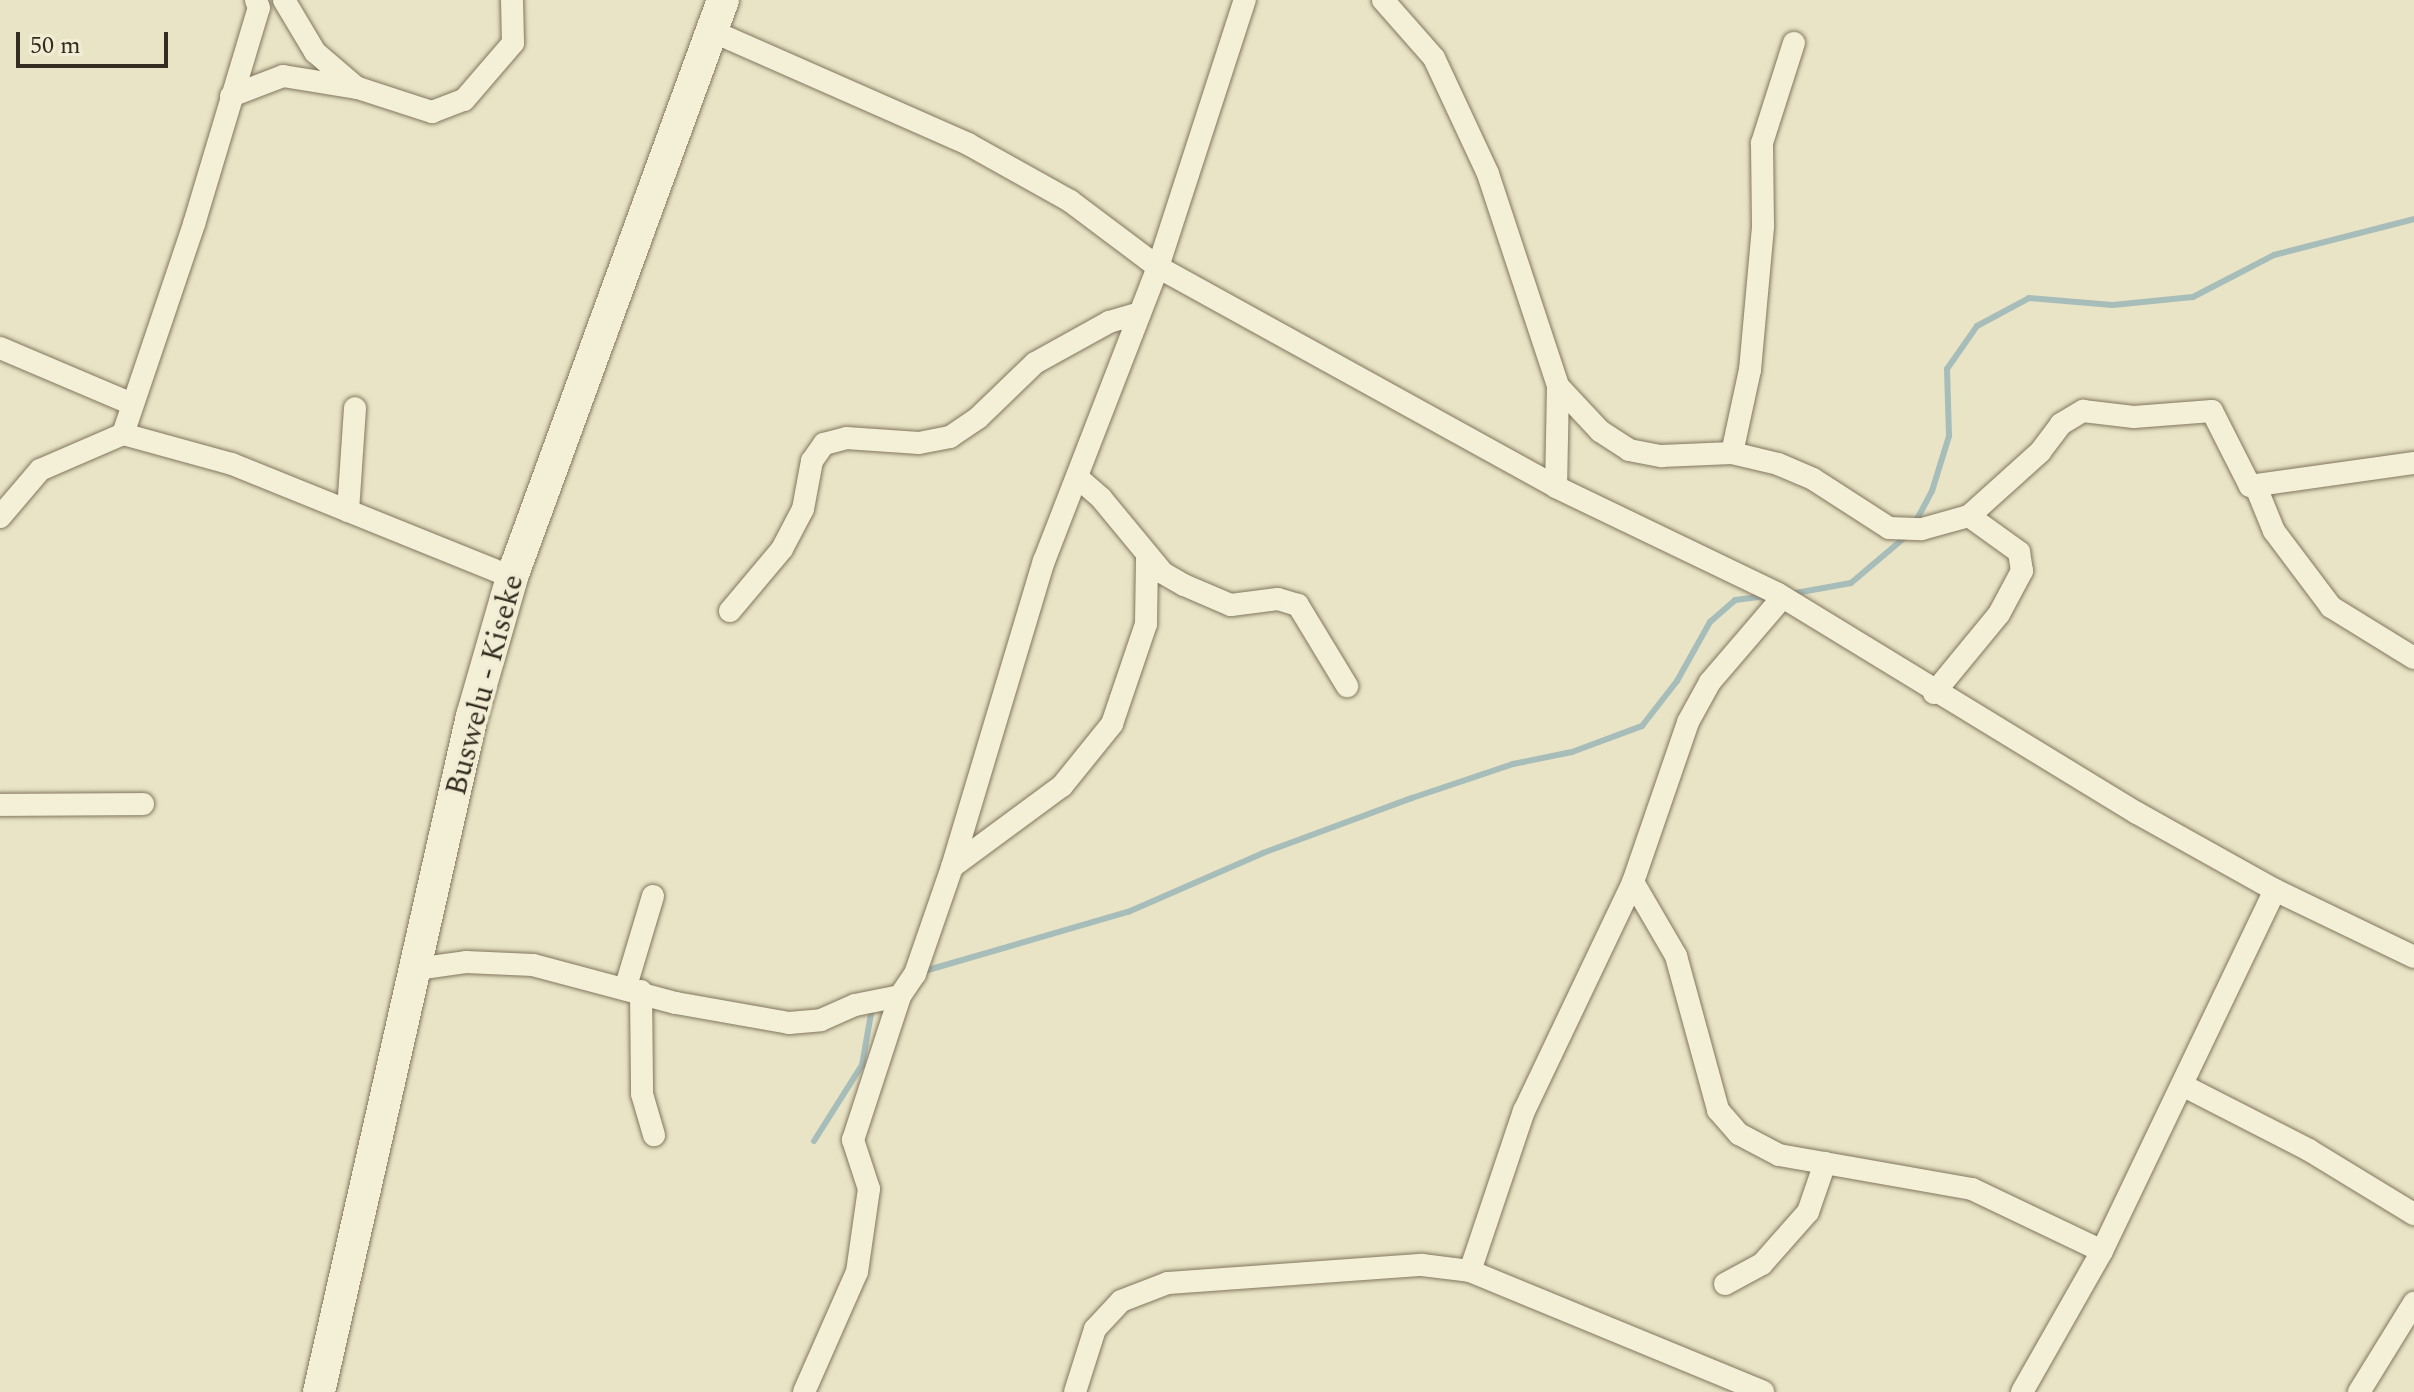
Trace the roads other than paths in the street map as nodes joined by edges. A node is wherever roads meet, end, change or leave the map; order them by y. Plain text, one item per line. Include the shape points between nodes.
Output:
1 (284, 0) edge
2 (512, 0) edge
3 (723, 0) edge
4 (1245, 0) edge
5 (1383, 0) edge
6 (259, 3) edge
7 (712, 31) junction
8 (1794, 43) dead end
9 (358, 88) junction
10 (231, 96) junction
11 (1158, 267) junction
12 (1140, 313) junction
13 (0, 348) edge
14 (1558, 386) junction
15 (132, 404) junction
16 (355, 408) dead end
17 (123, 434) junction
18 (1732, 453) junction
19 (2414, 463) edge
20 (1077, 477) junction
21 (1556, 487) junction
22 (2256, 487) junction
23 (348, 511) junction
24 (1969, 516) junction
25 (0, 517) edge
26 (1147, 557) junction
27 (512, 577) junction
28 (1786, 600) junction
29 (730, 611) dead end
30 (2414, 658) edge
31 (1347, 686) dead end
32 (1934, 693) junction
33 (143, 804) dead end
34 (0, 805) edge
35 (952, 867) junction
36 (1633, 882) junction
37 (2275, 890) junction
38 (653, 896) dead end
39 (2414, 957) edge
40 (416, 969) junction
41 (634, 989) junction
42 (900, 996) junction
43 (2182, 1085) junction
44 (654, 1135) dead end
45 (1825, 1163) junction
46 (2414, 1214) edge
47 (2102, 1251) junction
48 (1470, 1271) junction
49 (1725, 1284) dead end
50 (2414, 1303) edge
51 (321, 1380) edge
52 (804, 1392) edge
53 (1075, 1392) edge
54 (1763, 1392) edge
55 (2022, 1392) edge
56 (2359, 1392) edge

1 - 9 street via 315,52
2 - 9 street via 513,43 464,100 432,112
3 - 7 main road, Buswelu - Kiseke
4 - 11 street
5 - 14 street via 1434,58 1475,146
6 - 10 street
7 - 11 street via 968,144 1070,201
7 - 27 main road, Buswelu - Kiseke
8 - 18 street via 1762,143 1763,226 1750,370
9 - 10 street via 283,76
10 - 15 street
11 - 12 street
11 - 21 street
12 - 20 street
12 - 29 street via 1109,322 1035,363 973,423 950,437 919,443 846,438 824,444 812,461 803,509 786,541 766,573
13 - 15 street
14 - 18 street via 1600,431 1629,450 1661,456
14 - 21 street
15 - 17 street
16 - 23 street
17 - 23 street via 232,464
17 - 25 street via 40,470
18 - 24 street via 1797,471 1889,528 1922,529
19 - 22 street
20 - 26 street via 1101,498
20 - 35 street via 1044,561
21 - 28 street
22 - 24 street via 2243,479 2230,438 2212,411 2134,417 2083,411 2061,424 2040,452
22 - 30 street via 2274,531 2331,607
23 - 27 street
24 - 32 street via 2019,552 2022,571 1999,614
26 - 31 street via 1163,573 1218,603 1278,599 1298,605
26 - 35 street via 1146,624 1112,724 1062,786
27 - 40 main road, Buswelu - Kiseke via 472,716
28 - 32 street
28 - 36 street via 1710,682 1688,722
32 - 37 street
33 - 34 street
35 - 42 street via 915,974
36 - 45 street via 1665,931 1684,977 1718,1110 1739,1134 1762,1148
36 - 48 street via 1539,1074
37 - 39 street
37 - 43 street
38 - 41 street
40 - 41 street via 466,962 533,965
40 - 51 main road, Buswelu - Kiseke
41 - 42 street via 676,1003 805,1024
41 - 44 street via 642,1094
42 - 52 street via 853,1140 869,1189 857,1272
43 - 46 street via 2309,1150
43 - 47 street
45 - 47 street via 1972,1189
45 - 49 street via 1808,1212 1762,1264
47 - 55 street
48 - 53 street via 1422,1265 1168,1283 1121,1301 1095,1329
48 - 54 street
50 - 56 street

